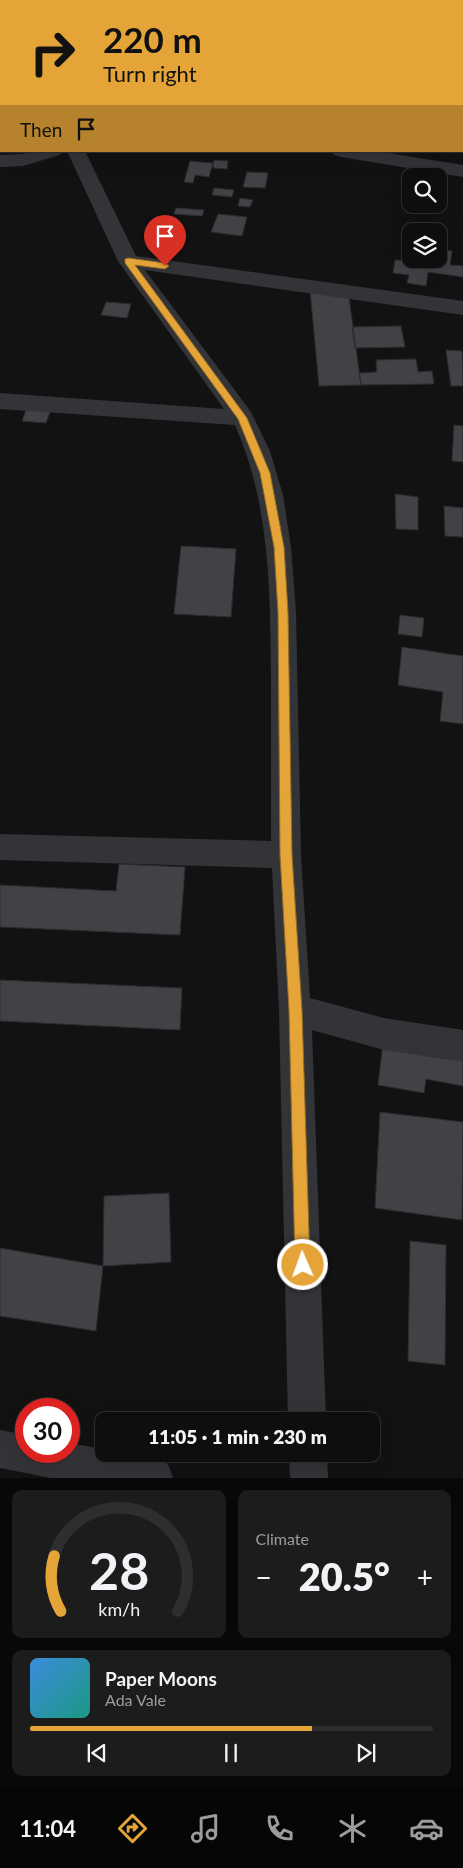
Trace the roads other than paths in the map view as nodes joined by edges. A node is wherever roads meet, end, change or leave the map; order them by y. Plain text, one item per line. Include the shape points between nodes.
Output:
1 (50, 152) edge
2 (76, 152) edge
3 (347, 152) edge
4 (0, 161) edge
5 (463, 170) edge
6 (128, 261) junction
7 (463, 308) edge
8 (0, 401) edge
9 (243, 418) junction
10 (0, 847) edge
11 (286, 855) junction
12 (295, 1010) junction
13 (463, 1046) edge
14 (307, 1412) edge
15 (0, 1449) edge
16 (308, 1462) edge
17 (154, 1478) edge
18 (309, 1478) edge

1 - 4 street via 23,160
2 - 6 street
3 - 5 street
6 - 7 street
6 - 9 street
8 - 9 street
9 - 11 street via 265,473 279,547 283,612
10 - 11 street
11 - 12 street
12 - 13 street via 384,1034
12 - 14 street
15 - 17 street
16 - 18 street

